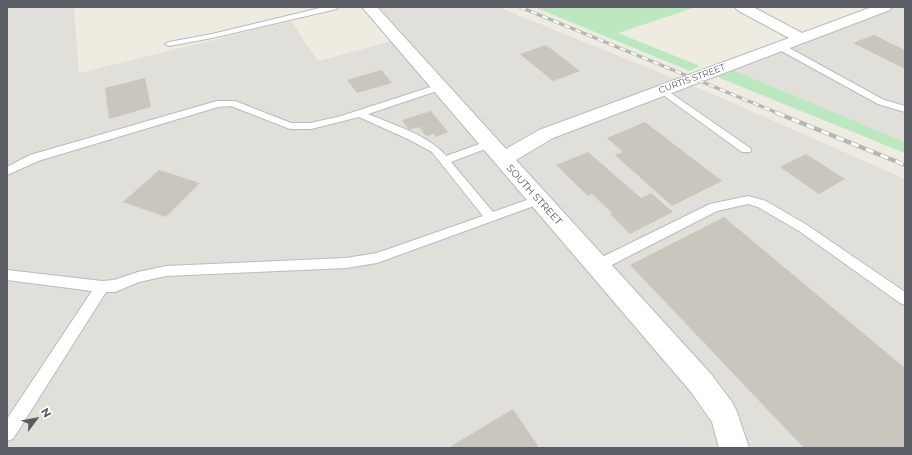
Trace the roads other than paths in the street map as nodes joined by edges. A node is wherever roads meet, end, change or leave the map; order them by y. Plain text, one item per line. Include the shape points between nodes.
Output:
1 (334, 7) edge
2 (369, 7) edge
3 (742, 7) edge
4 (885, 7) edge
5 (801, 38) junction
6 (169, 44) dead end
7 (779, 46) junction
8 (440, 87) junction
9 (662, 90) junction
10 (905, 109) edge
11 (360, 114) junction
12 (489, 144) junction
13 (746, 150) dead end
14 (502, 159) junction
15 (445, 160) junction
16 (7, 171) edge
17 (538, 200) junction
18 (491, 218) junction
19 (597, 266) junction
20 (7, 274) edge
21 (102, 287) junction
22 (905, 299) edge
23 (7, 433) edge
24 (734, 448) edge

1 - 6 lane
2 - 8 street, SOUTH STREET
3 - 5 street
4 - 5 street, CURTIS STREET
5 - 7 street, CURTIS STREET
7 - 9 street, CURTIS STREET
7 - 10 lane via 881,102
8 - 11 lane
8 - 12 street, SOUTH STREET
9 - 13 lane
9 - 14 street, CURTIS STREET via 546,134
11 - 15 lane via 425,143
11 - 16 lane via 311,126 290,126 232,103 217,104 34,158
12 - 14 street, SOUTH STREET
12 - 15 lane
14 - 17 street, SOUTH STREET
15 - 18 lane
17 - 18 lane
17 - 19 street, SOUTH STREET
18 - 21 lane via 377,258 346,263 166,271 138,277 115,286
19 - 22 lane via 714,207 748,200 762,204 803,228
19 - 24 street, SOUTH STREET via 701,383 725,417
20 - 21 lane
21 - 23 lane

